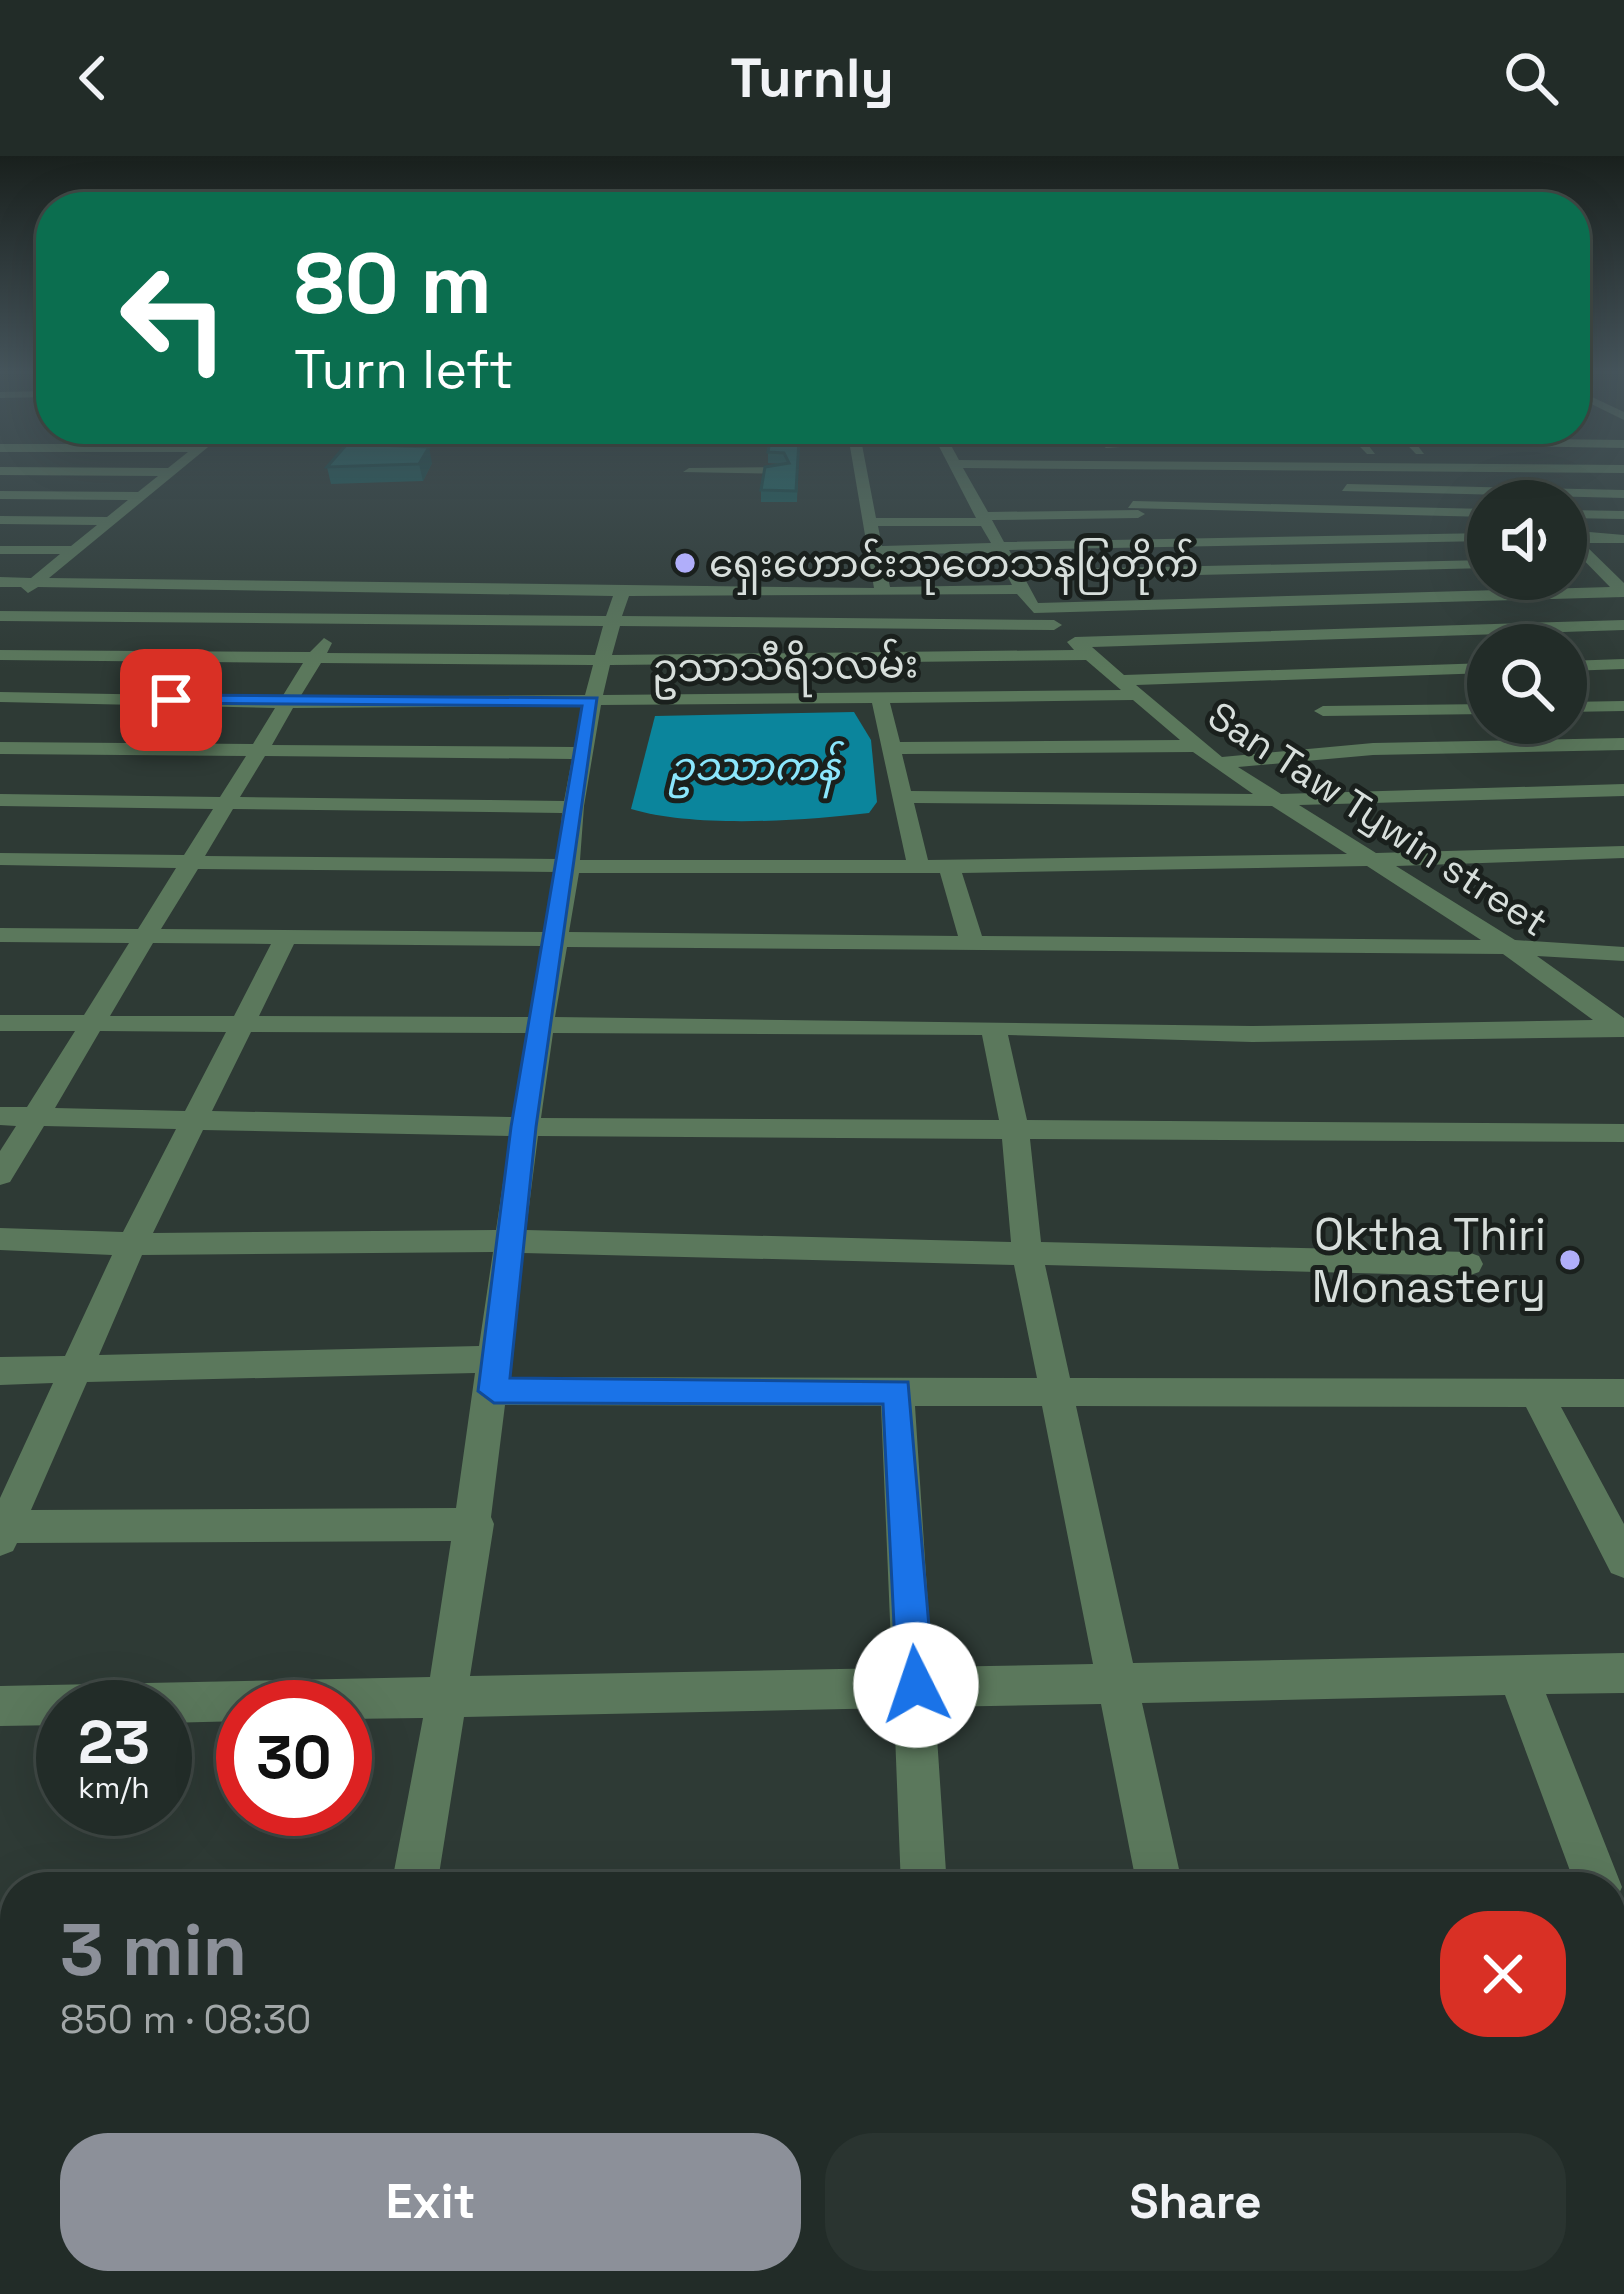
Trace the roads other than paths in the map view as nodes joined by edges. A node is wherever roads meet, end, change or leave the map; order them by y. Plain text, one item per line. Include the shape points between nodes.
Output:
1 (175, 470) edge
2 (861, 470) edge
3 (960, 470) junction
4 (965, 470) edge
5 (1112, 470) edge
6 (1483, 470) edge
7 (1496, 470) junction
8 (1511, 470) edge
9 (780, 471) edge
10 (172, 472) junction
11 (688, 472) dead end
12 (4, 473) edge
13 (1508, 480) edge
14 (1094, 483) dead end
15 (1339, 488) dead end
16 (1467, 493) edge
17 (1624, 494) edge
18 (0, 495) edge
19 (1587, 495) edge
20 (142, 496) junction
21 (1128, 499) junction
22 (1467, 512) edge
23 (1587, 514) edge
24 (1624, 515) edge
25 (983, 519) junction
26 (0, 520) edge
27 (111, 521) junction
28 (870, 522) junction
29 (1467, 537) edge
30 (1587, 538) edge
31 (1624, 539) edge
32 (1156, 545) junction
33 (997, 547) junction
34 (0, 550) edge
35 (74, 550) junction
36 (875, 550) junction
37 (1587, 556) edge
38 (1467, 565) edge
39 (1587, 565) edge
40 (1596, 565) junction
41 (1624, 565) edge
42 (1233, 572) junction
43 (0, 582) edge
44 (1016, 582) junction
45 (34, 583) junction
46 (358, 586) junction
47 (1624, 591) edge
48 (622, 592) junction
49 (883, 593) junction
50 (1438, 596) junction
51 (1258, 602) junction
52 (1034, 608) junction
53 (0, 615) edge
54 (337, 622) junction
55 (611, 624) junction
56 (1473, 624) edge
57 (1054, 625) junction
58 (1624, 625) edge
59 (1587, 626) edge
60 (1467, 631) edge
61 (1083, 649) junction
62 (0, 655) edge
63 (316, 657) junction
64 (603, 660) junction
65 (1624, 664) edge
66 (1587, 665) edge
67 (1467, 669) edge
68 (1119, 680) junction
69 (1138, 694) junction
70 (0, 697) edge
71 (880, 698) junction
72 (591, 701) junction
73 (289, 703) junction
74 (1624, 706) edge
75 (1587, 707) edge
76 (1467, 709) edge
77 (1324, 711) dead end
78 (1624, 744) edge
79 (1195, 746) junction
80 (0, 748) edge
81 (893, 748) junction
82 (260, 753) junction
83 (584, 753) junction
84 (1218, 763) junction
85 (1624, 790) edge
86 (903, 797) junction
87 (0, 800) edge
88 (1273, 800) junction
89 (230, 803) junction
90 (574, 807) junction
91 (1624, 852) edge
92 (0, 859) edge
93 (193, 862) junction
94 (1375, 862) junction
95 (949, 867) junction
96 (568, 868) junction
97 (919, 868) junction
98 (0, 935) edge
99 (146, 938) junction
100 (285, 939) junction
101 (555, 940) junction
102 (972, 943) junction
103 (1509, 947) junction
104 (1624, 954) edge
105 (0, 1023) edge
106 (539, 1024) junction
107 (91, 1025) junction
108 (239, 1025) junction
109 (993, 1028) junction
110 (1623, 1028) edge
111 (0, 1116) edge
112 (34, 1116) junction
113 (194, 1120) junction
114 (523, 1127) junction
115 (1015, 1128) junction
116 (1624, 1133) edge
117 (0, 1175) edge
118 (0, 1239) edge
119 (511, 1241) junction
120 (132, 1244) junction
121 (1028, 1251) junction
122 (1468, 1264) dead end
123 (77, 1369) junction
124 (0, 1371) edge
125 (494, 1375) junction
126 (897, 1391) junction
127 (1056, 1391) junction
128 (1536, 1393) junction
129 (1624, 1393) edge
130 (476, 1524) junction
131 (2, 1531) edge
132 (1624, 1561) edge
133 (1624, 1672) edge
134 (1518, 1675) junction
135 (1116, 1683) junction
136 (916, 1685) junction
137 (452, 1695) junction
138 (0, 1706) edge
139 (417, 1872) edge
140 (923, 1872) edge
141 (1157, 1872) edge
142 (1593, 1872) edge

1 - 10 street
2 - 28 street
3 - 4 street
3 - 14 street
3 - 25 street, San Taw Tywin street
5 - 21 street
6 - 7 street
7 - 8 street
7 - 13 street
9 - 11 street
10 - 12 street
10 - 20 street
15 - 16 street
17 - 19 street
18 - 20 street
20 - 27 street
21 - 22 street
21 - 25 street
21 - 32 street
23 - 24 street
25 - 28 street
25 - 33 street, San Taw Tywin street
26 - 27 street
27 - 35 street
28 - 36 street
29 - 32 street
30 - 31 street
32 - 33 street
33 - 36 street
33 - 44 street, San Taw Tywin street
34 - 35 street
35 - 45 street
36 - 49 street
37 - 40 street
38 - 42 street
39 - 40 street
40 - 41 street
40 - 47 street
42 - 44 street
42 - 51 street
43 - 45 street
44 - 49 street
44 - 52 street, San Taw Tywin street
45 - 46 street
45 - 53 street
46 - 48 street
46 - 54 street
47 - 50 street
48 - 49 street
48 - 55 street
50 - 51 street
50 - 56 street
51 - 52 street
52 - 57 street, San Taw Tywin street
53 - 54 street
54 - 55 street
54 - 63 street
55 - 57 street
55 - 64 street
57 - 61 street, San Taw Tywin street
58 - 59 street
60 - 61 street
61 - 64 street
61 - 68 street, San Taw Tywin street
62 - 63 street
63 - 64 street
63 - 73 street
64 - 72 street
65 - 66 street
67 - 68 street
68 - 69 street, San Taw Tywin street
69 - 71 street, ဥသာသီရိ၁လမ်း
69 - 79 street, San Taw Tywin street
70 - 73 street, ဥသာသီရိ၁လမ်း
71 - 72 street, ဥသာသီရိ၁လမ်း
71 - 81 street
72 - 73 street, ဥသာသီရိ၁လမ်း
72 - 83 street
73 - 82 street
74 - 75 street
76 - 77 street
78 - 84 street via 1373,749
79 - 81 street
79 - 84 street, San Taw Tywin street
80 - 82 street
81 - 86 street
82 - 83 street
82 - 89 street
83 - 90 street
84 - 88 street, San Taw Tywin street
85 - 88 street
86 - 88 street
86 - 97 street
87 - 89 street
88 - 94 street, San Taw Tywin street
89 - 90 street
89 - 93 street
90 - 96 street
91 - 94 street
92 - 93 street
93 - 96 street
93 - 99 street
94 - 95 street
94 - 103 street, San Taw Tywin street
95 - 97 street
95 - 102 street
96 - 97 street
96 - 101 street
98 - 99 street
99 - 100 street
99 - 107 street
100 - 101 street
100 - 108 street
101 - 102 street
101 - 106 street
102 - 103 street
103 - 104 street
103 - 110 street, San Taw Tywin street
105 - 107 street
106 - 108 street
106 - 109 street
106 - 114 street
107 - 108 street
107 - 112 street
108 - 113 street
109 - 110 street via 1252,1034
109 - 115 street
111 - 112 street
112 - 113 street
112 - 117 street
113 - 114 street
113 - 120 street
114 - 115 street
114 - 119 street
115 - 116 street
115 - 121 street
118 - 120 street
119 - 120 street
119 - 121 street
119 - 125 street
120 - 123 street
121 - 122 street
121 - 127 street
123 - 124 street
123 - 125 street
123 - 131 street
125 - 126 street
125 - 130 street
126 - 127 street
126 - 136 street
127 - 128 street
127 - 135 street
128 - 129 street
128 - 132 street
130 - 131 street
130 - 137 street
133 - 134 street
134 - 135 street
134 - 142 street
135 - 136 street
135 - 141 street
136 - 137 street
136 - 140 street
137 - 138 street
137 - 139 street

